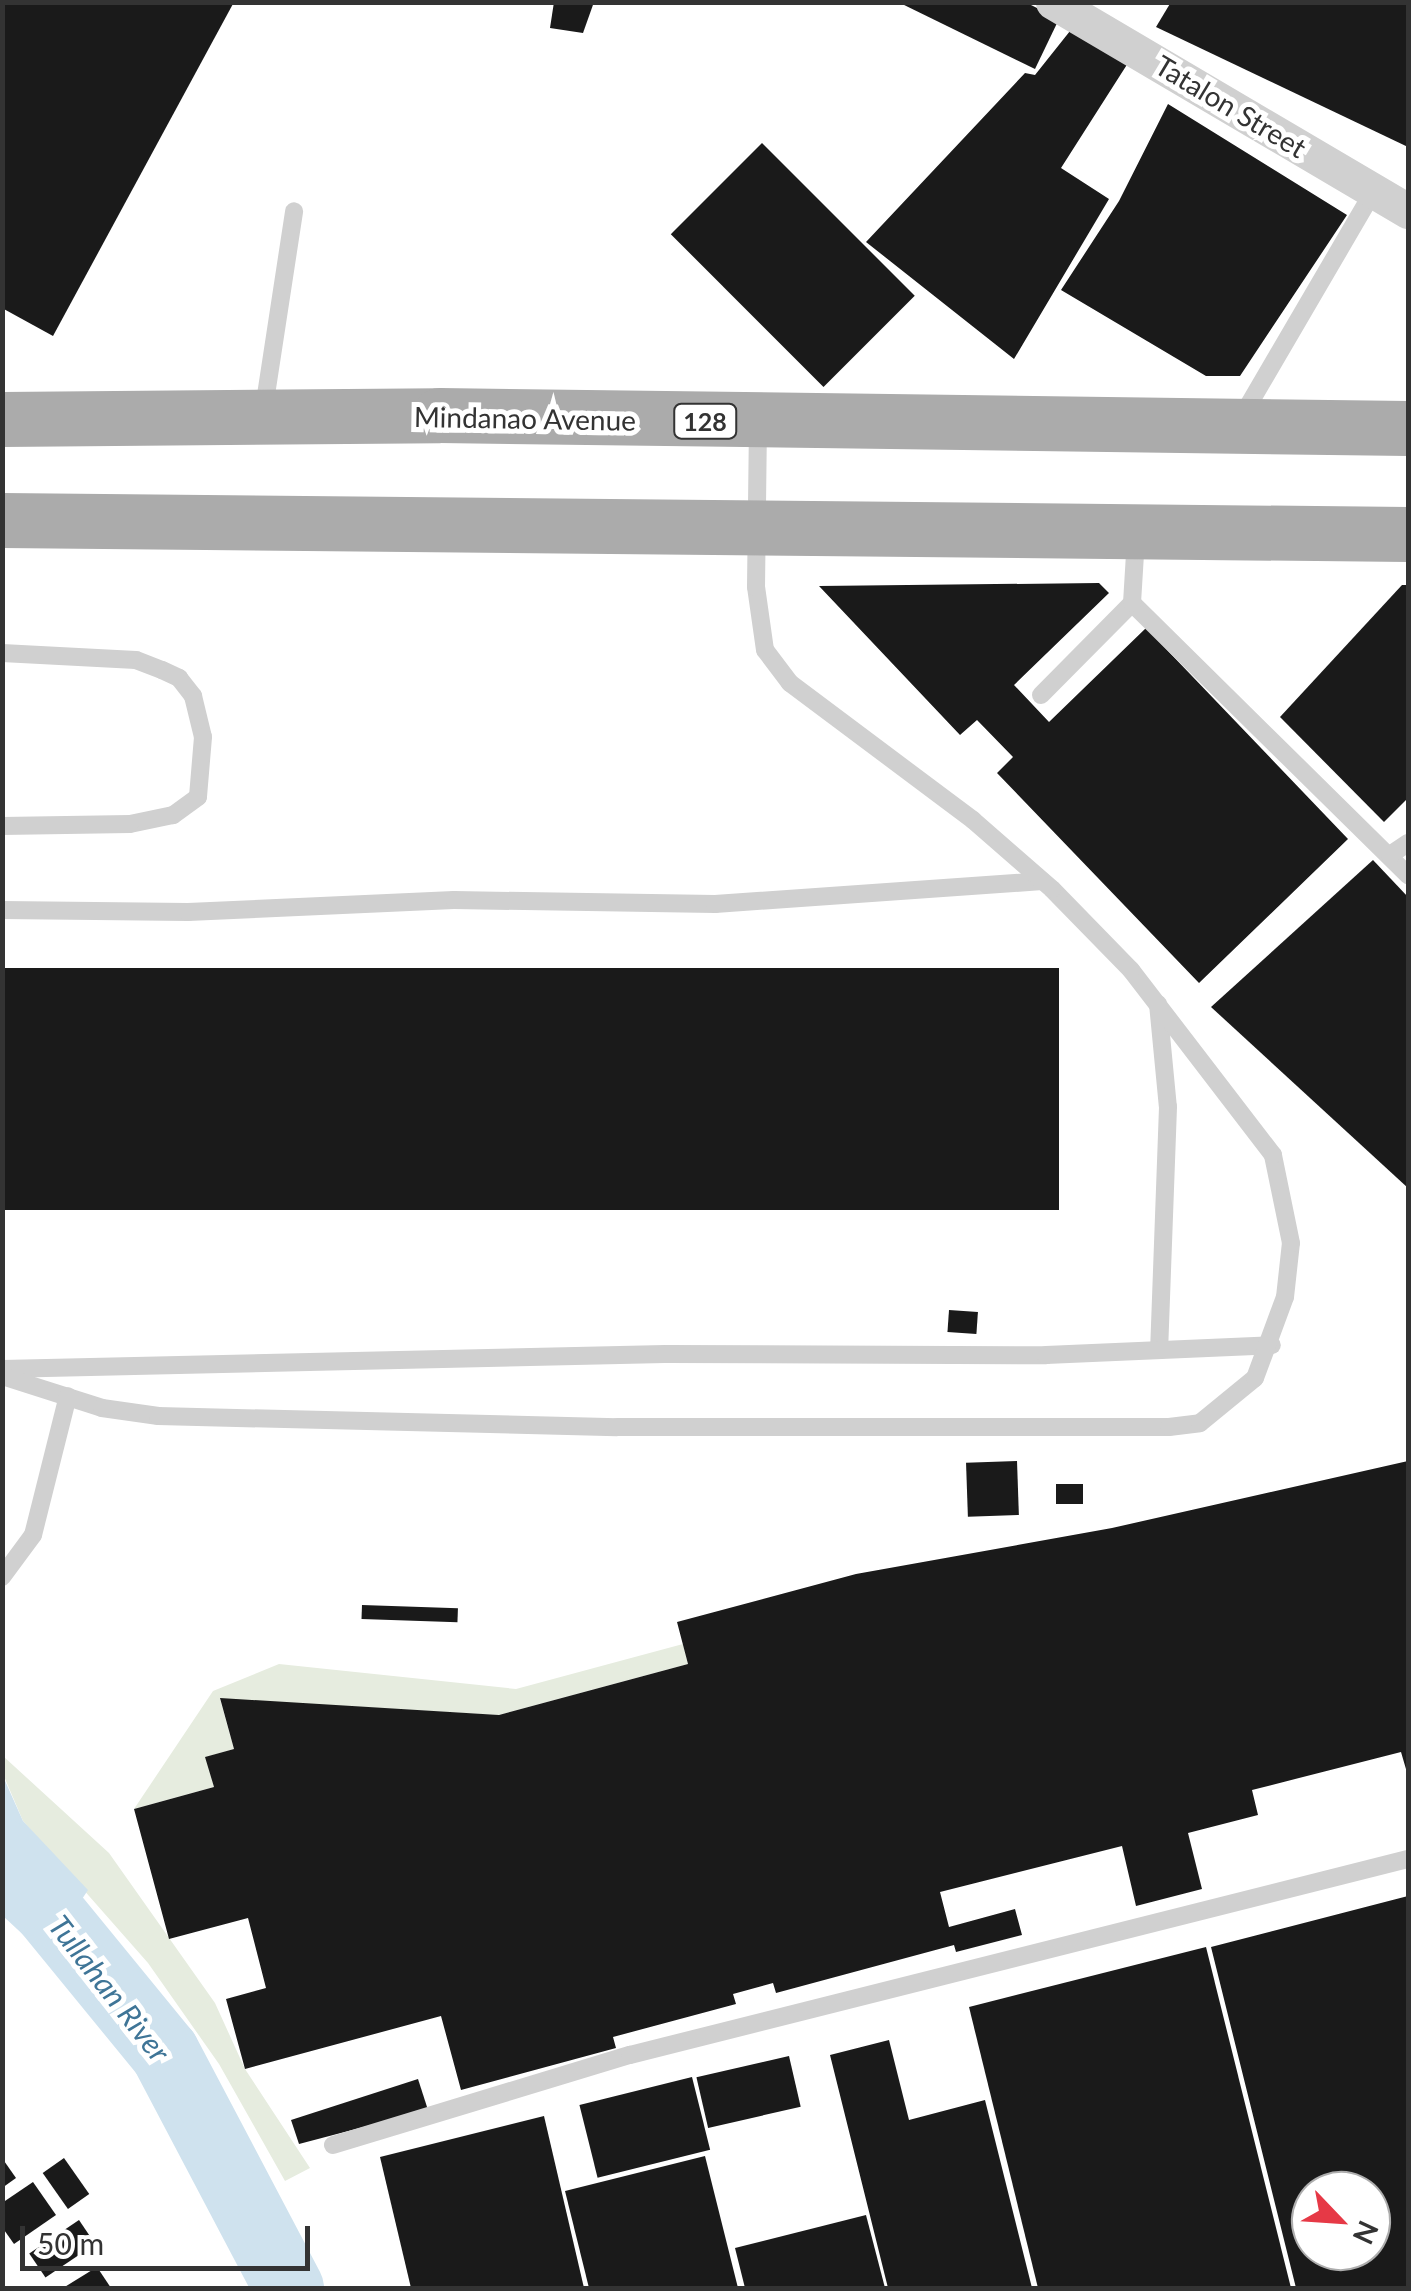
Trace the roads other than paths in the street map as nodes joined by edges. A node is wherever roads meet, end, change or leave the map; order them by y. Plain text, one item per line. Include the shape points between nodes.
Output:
1 (1054, 2) edge
2 (1093, 12) edge
3 (1374, 190) junction
4 (1408, 210) edge
5 (294, 211) dead end
6 (2, 418) edge
7 (262, 420) junction
8 (758, 422) junction
9 (1236, 427) junction
10 (1408, 428) edge
11 (2, 520) edge
12 (759, 526) junction
13 (1136, 533) junction
14 (1408, 534) edge
15 (1132, 602) junction
16 (2, 652) edge
17 (1040, 695) dead end
18 (2, 826) edge
19 (1408, 842) edge
20 (1390, 855) junction
21 (1408, 875) edge
22 (1042, 880) junction
23 (2, 910) edge
24 (1158, 1004) junction
25 (1272, 1345) junction
26 (1159, 1348) junction
27 (2, 1373) edge
28 (68, 1396) junction
29 (2, 1577) edge
30 (1408, 1858) edge
31 (333, 2145) dead end

1 - 2 street, Tatalon Street
2 - 3 street, Tatalon Street
3 - 4 street, Tatalon Street
3 - 9 lane
5 - 7 lane
6 - 7 main road, Mindanao Avenue / 128
7 - 8 main road, Mindanao Avenue / 128 via 438,415
8 - 9 main road, Mindanao Avenue / 128
8 - 12 lane
9 - 10 main road, Mindanao Avenue / 128
11 - 12 main road
12 - 13 main road
12 - 22 lane via 756,586 765,650 790,683
13 - 14 main road
13 - 15 lane
15 - 17 lane
15 - 20 lane
16 - 18 lane via 136,660 162,670 193,696 203,737 198,796 174,815 130,824
19 - 20 lane
20 - 21 lane
22 - 23 lane via 715,904 454,900 188,912
22 - 24 lane
24 - 25 lane via 1273,1155 1291,1244
24 - 26 lane via 1168,1107
25 - 26 lane
25 - 28 lane via 1255,1378 1228,1405 1200,1422 1169,1427 255,1421 158,1416
26 - 27 lane
27 - 28 lane
28 - 29 lane via 33,1535
30 - 31 lane via 630,2055

